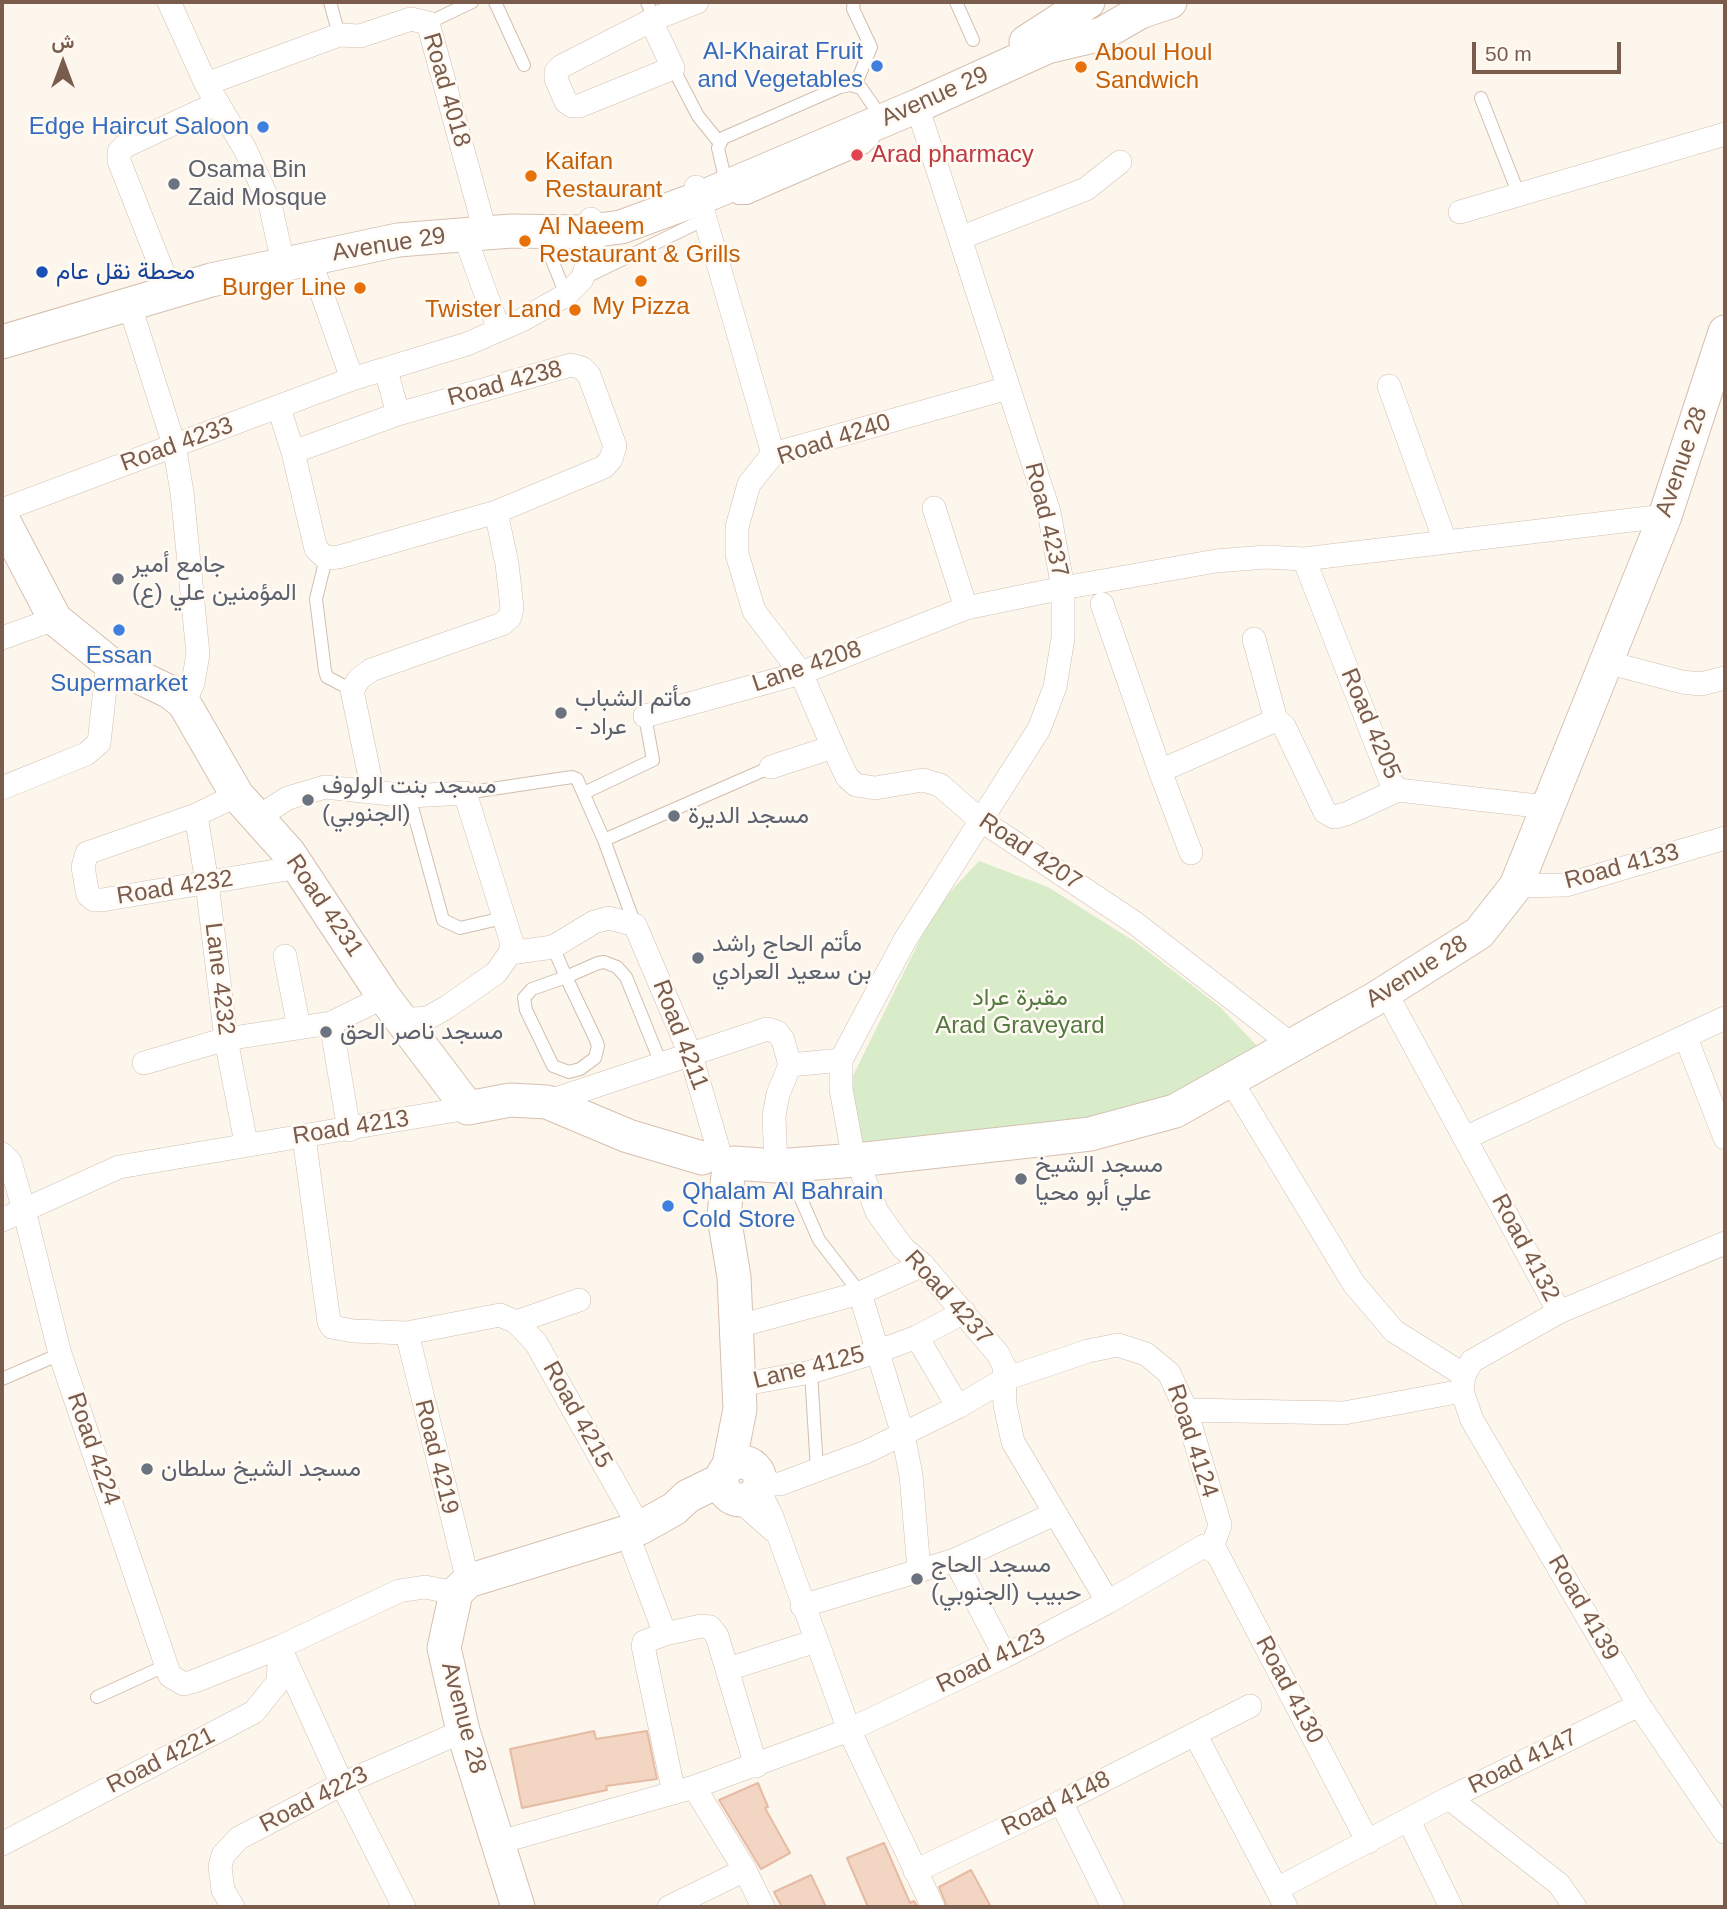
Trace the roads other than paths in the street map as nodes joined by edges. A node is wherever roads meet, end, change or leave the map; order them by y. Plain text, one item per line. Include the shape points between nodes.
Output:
1 (169, 2) edge
2 (330, 2) edge
3 (472, 2) edge
4 (495, 2) edge
5 (697, 2) edge
6 (854, 2) edge
7 (956, 2) edge
8 (1170, 2) edge
9 (650, 10) edge
10 (1087, 14) edge
11 (428, 23) junction
12 (339, 35) junction
13 (973, 40) dead end
14 (524, 65) dead end
15 (673, 68) junction
16 (855, 86) junction
17 (212, 94) junction
18 (1481, 98) dead end
19 (915, 101) junction
20 (875, 118) junction
21 (1725, 134) edge
22 (719, 142) junction
23 (1120, 162) dead end
24 (711, 193) junction
25 (1519, 195) junction
26 (1460, 212) dead end
27 (591, 225) junction
28 (473, 227) junction
29 (540, 232) junction
30 (960, 238) junction
31 (291, 258) junction
32 (168, 286) junction
33 (574, 287) junction
34 (130, 303) junction
35 (2, 329) edge
36 (499, 330) junction
37 (1725, 332) edge
38 (2, 342) edge
39 (386, 370) junction
40 (352, 379) junction
41 (1389, 386) dead end
42 (1008, 388) junction
43 (279, 408) junction
44 (398, 414) junction
45 (174, 445) junction
46 (293, 452) junction
47 (773, 454) junction
48 (934, 508) dead end
49 (2, 510) edge
50 (496, 512) junction
51 (1665, 516) junction
52 (2, 518) edge
53 (1445, 541) junction
54 (10, 555) edge
55 (326, 558) junction
56 (1304, 559) junction
57 (1063, 589) junction
58 (1102, 604) dead end
59 (965, 608) junction
60 (55, 619) junction
61 (2, 638) edge
62 (1254, 639) dead end
63 (108, 662) junction
64 (1606, 662) junction
65 (801, 673) junction
66 (1725, 678) edge
67 (352, 690) junction
68 (184, 703) junction
69 (645, 716) joint
70 (1276, 720) junction
71 (833, 747) junction
72 (771, 767) joint
73 (1160, 771) junction
74 (2, 788) edge
75 (1398, 790) junction
76 (373, 792) junction
77 (465, 793) junction
78 (584, 793) junction
79 (409, 796) junction
80 (247, 806) junction
81 (1546, 807) junction
82 (196, 815) junction
83 (979, 820) junction
84 (1725, 838) edge
85 (604, 840) junction
86 (1191, 853) dead end
87 (299, 867) junction
88 (208, 883) junction
89 (1516, 886) junction
90 (503, 918) junction
91 (635, 925) junction
92 (553, 947) junction
93 (510, 953) junction
94 (285, 956) dead end
95 (566, 977) junction
96 (1386, 993) junction
97 (392, 1008) junction
98 (1725, 1018) edge
99 (331, 1023) junction
100 (299, 1028) junction
101 (1686, 1038) junction
102 (226, 1039) junction
103 (1292, 1045) junction
104 (691, 1056) junction
105 (595, 1058) junction
106 (841, 1060) junction
107 (144, 1063) dead end
108 (790, 1065) junction
109 (662, 1066) junction
110 (1230, 1079) junction
111 (604, 1083) junction
112 (547, 1102) junction
113 (468, 1108) junction
114 (349, 1130) junction
115 (304, 1137) junction
116 (1465, 1138) junction
117 (1725, 1138) edge
118 (246, 1143) junction
119 (2, 1154) edge
120 (857, 1160) junction
121 (718, 1164) junction
122 (781, 1165) junction
123 (24, 1210) junction
124 (2, 1220) edge
125 (1725, 1242) edge
126 (923, 1265) junction
127 (860, 1293) junction
128 (579, 1300) dead end
129 (964, 1312) junction
130 (1559, 1312) junction
131 (508, 1319) junction
132 (735, 1327) junction
133 (407, 1333) junction
134 (917, 1337) junction
135 (879, 1351) junction
136 (60, 1354) junction
137 (811, 1372) junction
138 (2, 1379) edge
139 (1005, 1379) junction
140 (1463, 1383) junction
141 (739, 1397) junction
142 (958, 1408) junction
143 (1186, 1410) junction
144 (903, 1435) junction
145 (817, 1470) junction
146 (749, 1481) junction
147 (1054, 1514) junction
148 (634, 1530) junction
149 (1208, 1547) junction
150 (955, 1560) junction
151 (919, 1570) junction
152 (462, 1587) junction
153 (1108, 1602) junction
154 (802, 1606) junction
155 (665, 1634) junction
156 (816, 1641) junction
157 (280, 1647) junction
158 (1005, 1656) junction
159 (728, 1669) junction
160 (172, 1674) junction
161 (97, 1697) dead end
162 (1639, 1705) junction
163 (1250, 1706) dead end
164 (849, 1730) junction
165 (463, 1731) junction
166 (1195, 1734) junction
167 (756, 1766) junction
168 (342, 1784) junction
169 (684, 1790) junction
170 (1449, 1798) junction
171 (1061, 1802) junction
172 (1409, 1821) junction
173 (1725, 1832) edge
174 (500, 1842) junction
175 (1368, 1842) junction
176 (2, 1844) edge
177 (744, 1870) junction
178 (915, 1871) junction
179 (1281, 1898) edge
180 (233, 1907) edge
181 (404, 1907) edge
182 (518, 1907) edge
183 (670, 1907) edge
184 (763, 1907) edge
185 (933, 1907) edge
186 (1113, 1907) edge
187 (1451, 1907) edge
188 (1575, 1907) edge

1 - 17 street
2 - 12 lane
3 - 11 lane
4 - 14 lane
5 - 9 street
6 - 16 lane via 871,47
7 - 13 lane
8 - 10 street, Avenue 29 via 1140,12
9 - 15 street
9 - 15 street via 562,66 556,79 566,103 579,106
10 - 19 street, Avenue 29 via 1047,47
11 - 12 street, Road 4018 via 411,19 360,36
11 - 28 street, Road 4018
12 - 17 street, Road 4018
15 - 22 lane via 698,116
16 - 20 lane via 866,93
16 - 22 lane via 840,87
17 - 31 street via 245,149
17 - 32 street, Road 4018 via 119,152
18 - 25 lane
19 - 20 street, Avenue 29
19 - 30 street, Road 4237
20 - 24 street, Avenue 29
21 - 25 street
22 - 24 lane
23 - 30 street via 1086,189
24 - 27 street, Avenue 29 via 621,226
24 - 33 lane
24 - 47 street
25 - 26 street
27 - 28 street, Avenue 29
27 - 29 street, Avenue 29
27 - 33 street via 589,264
28 - 29 street, Avenue 29
28 - 31 street, Avenue 29
28 - 36 street, Road 4018
29 - 33 lane
30 - 42 street, Road 4237
31 - 32 street, Avenue 29
31 - 40 street
32 - 34 street, Avenue 29
32 - 35 street, Avenue 29
33 - 36 street, Road 4233
34 - 38 street, Avenue 29
34 - 45 street
36 - 39 street, Road 4233
37 - 51 street, Avenue 28
39 - 40 street, Road 4233
39 - 44 street
40 - 43 street, Road 4233
41 - 53 street
42 - 47 street, Road 4240
42 - 57 street, Road 4237 via 1049,512
43 - 45 street, Road 4233
43 - 46 street
44 - 46 street, Road 4238
44 - 50 street, Road 4238 via 559,366 582,368 589,375 615,446 611,460
45 - 49 street, Road 4233
45 - 68 street via 193,579 198,654
46 - 55 street via 316,549
47 - 65 street, Road 4240 via 749,484 742,501 737,554 754,611
48 - 59 street
50 - 55 street, Road 4238
50 - 67 street via 507,565 509,617 502,624 371,670
51 - 53 street
51 - 64 street, Avenue 28
52 - 54 street
53 - 56 street
54 - 60 street
55 - 67 lane via 316,599 325,671 327,677
56 - 57 street via 1216,561
56 - 75 street, Road 4205
57 - 59 street, Lane 4208
57 - 83 street, Road 4237 via 1063,638 1055,687 1039,729
58 - 73 street
59 - 65 street, Lane 4208
60 - 61 street
60 - 63 street
62 - 70 street
63 - 68 street
63 - 74 street via 99,743 86,754
64 - 66 street via 1682,682 1701,684
64 - 81 street, Avenue 28
65 - 69 street, Lane 4208
65 - 71 street, Road 4207
67 - 76 street
68 - 80 street, Road 4231
69 - 78 lane via 654,756 649,763
70 - 73 street
70 - 75 street via 1284,726 1325,812 1334,817 1346,814
71 - 72 street
71 - 83 street, Road 4207 via 856,785 875,788 930,781
72 - 85 lane
73 - 86 street
75 - 81 street, Road 4205
76 - 79 street, Road 4232
76 - 80 street, Road 4232 via 325,787
77 - 78 lane, Road 4211 via 572,777 578,779
77 - 79 street, Road 4232
77 - 90 street
78 - 85 lane, Road 4211
79 - 90 lane via 443,920 460,928
80 - 82 street, Road 4232
80 - 87 street, Road 4231
81 - 89 street, Avenue 28
82 - 88 street, Lane 4232
82 - 88 street, Road 4232 via 87,853 83,867 93,900
83 - 103 street, Road 4207 via 1135,923
83 - 106 street, Road 4237 via 905,940
84 - 89 street, Road 4133 via 1566,885
85 - 91 lane, Road 4211
87 - 88 street, Road 4232
87 - 97 street, Road 4231
88 - 102 street, Lane 4232
89 - 96 street, Avenue 28 via 1479,933
90 - 93 street via 512,943
91 - 92 street via 609,918 594,922
91 - 104 street, Road 4211
92 - 93 street
92 - 95 lane
93 - 97 street via 496,973 428,1018
94 - 100 street
95 - 105 lane via 596,1040
95 - 105 lane via 527,993 526,1010 545,1055 558,1069 575,1071
95 - 109 lane via 598,963 617,967
96 - 103 street, Avenue 28
96 - 116 street, Road 4132
97 - 99 street
97 - 113 street, Road 4231
98 - 101 street
99 - 100 street
99 - 114 street
100 - 102 street
101 - 116 street
101 - 117 street
102 - 107 street
102 - 118 street, Lane 4232
103 - 110 street, Avenue 28
104 - 108 street via 767,1029 783,1040
104 - 109 street
104 - 121 street, Road 4211
105 - 111 lane
106 - 108 street
106 - 120 street, Road 4237 via 841,1089
108 - 122 street via 775,1116
109 - 111 street
110 - 120 street, Avenue 28 via 1175,1111 1090,1134
110 - 140 street via 1354,1284 1394,1331
111 - 112 street
112 - 113 street, Road 4213 via 510,1100
112 - 121 street, Road 4213 via 628,1136
113 - 114 street, Road 4213
114 - 115 street, Road 4213
115 - 118 street, Road 4213
115 - 133 street via 328,1322 346,1331
116 - 130 street, Road 4132
118 - 123 street, Road 4213 via 119,1167
119 - 123 street, Road 4224 via 10,1162
120 - 122 street, Avenue 28
120 - 126 street, Road 4237 via 877,1212 903,1248
121 - 122 street, Avenue 28
121 - 132 street via 715,1206 724,1217 734,1277
122 - 127 lane via 819,1240
123 - 124 street, Road 4213
123 - 136 street, Road 4224
125 - 130 street, Road 4132
126 - 127 street
126 - 129 street, Road 4237
127 - 132 street
127 - 135 street
128 - 131 street
129 - 134 street, Lane 4125
129 - 139 street, Road 4237 via 998,1353
130 - 140 street via 1472,1362
131 - 133 street
131 - 148 street, Road 4215 via 536,1343
132 - 141 street
133 - 152 street, Road 4219
134 - 135 street, Lane 4125
134 - 142 street
135 - 137 street, Lane 4125
135 - 144 street
136 - 138 lane
136 - 160 street, Road 4224
137 - 141 street, Lane 4125
137 - 145 lane
139 - 142 street, Road 4124
139 - 143 street, Road 4124 via 1118,1345 1146,1354 1169,1373
139 - 147 street, Road 4237 via 1013,1442
140 - 143 street via 1345,1413
140 - 162 street, Road 4139 via 1472,1420
141 - 146 street
142 - 144 street, Road 4124
143 - 149 street, Road 4124 via 1220,1525
144 - 145 street, Road 4124
144 - 151 street
145 - 146 street, Road 4124
146 - 148 street via 688,1496 674,1510
146 - 154 street via 775,1531
147 - 150 street
147 - 153 street, Road 4237
148 - 152 street via 542,1556
148 - 155 street, Road 4215
149 - 153 street, Road 4123
149 - 175 street, Road 4130
150 - 151 street
150 - 158 street
151 - 154 street
152 - 157 street via 399,1591
152 - 165 street, Avenue 28 via 444,1648
153 - 158 street, Road 4123
154 - 156 street
155 - 159 street via 710,1627
155 - 169 street via 643,1646
156 - 159 street
156 - 164 street
157 - 160 street via 195,1681
157 - 168 street
157 - 176 street, Road 4221 via 278,1682 254,1712
158 - 164 street, Road 4123
159 - 167 street
160 - 161 lane
162 - 170 street, Road 4147
162 - 173 street, Road 4139
163 - 166 street, Road 4148
164 - 167 street, Road 4123
164 - 178 street
165 - 168 street, Road 4223
165 - 174 street, Avenue 28
166 - 171 street, Road 4148
166 - 179 street
167 - 169 street, Road 4123
168 - 180 street, Road 4223 via 230,1845 221,1861 220,1879
168 - 181 street
169 - 174 street, Road 4123
169 - 177 street
170 - 172 street, Road 4147
170 - 188 street via 1559,1884
171 - 178 street, Road 4148
171 - 186 street
172 - 175 street, Road 4147
172 - 187 street
174 - 182 street, Avenue 28
175 - 179 street, Road 4147
177 - 183 street
177 - 184 street
178 - 185 street

